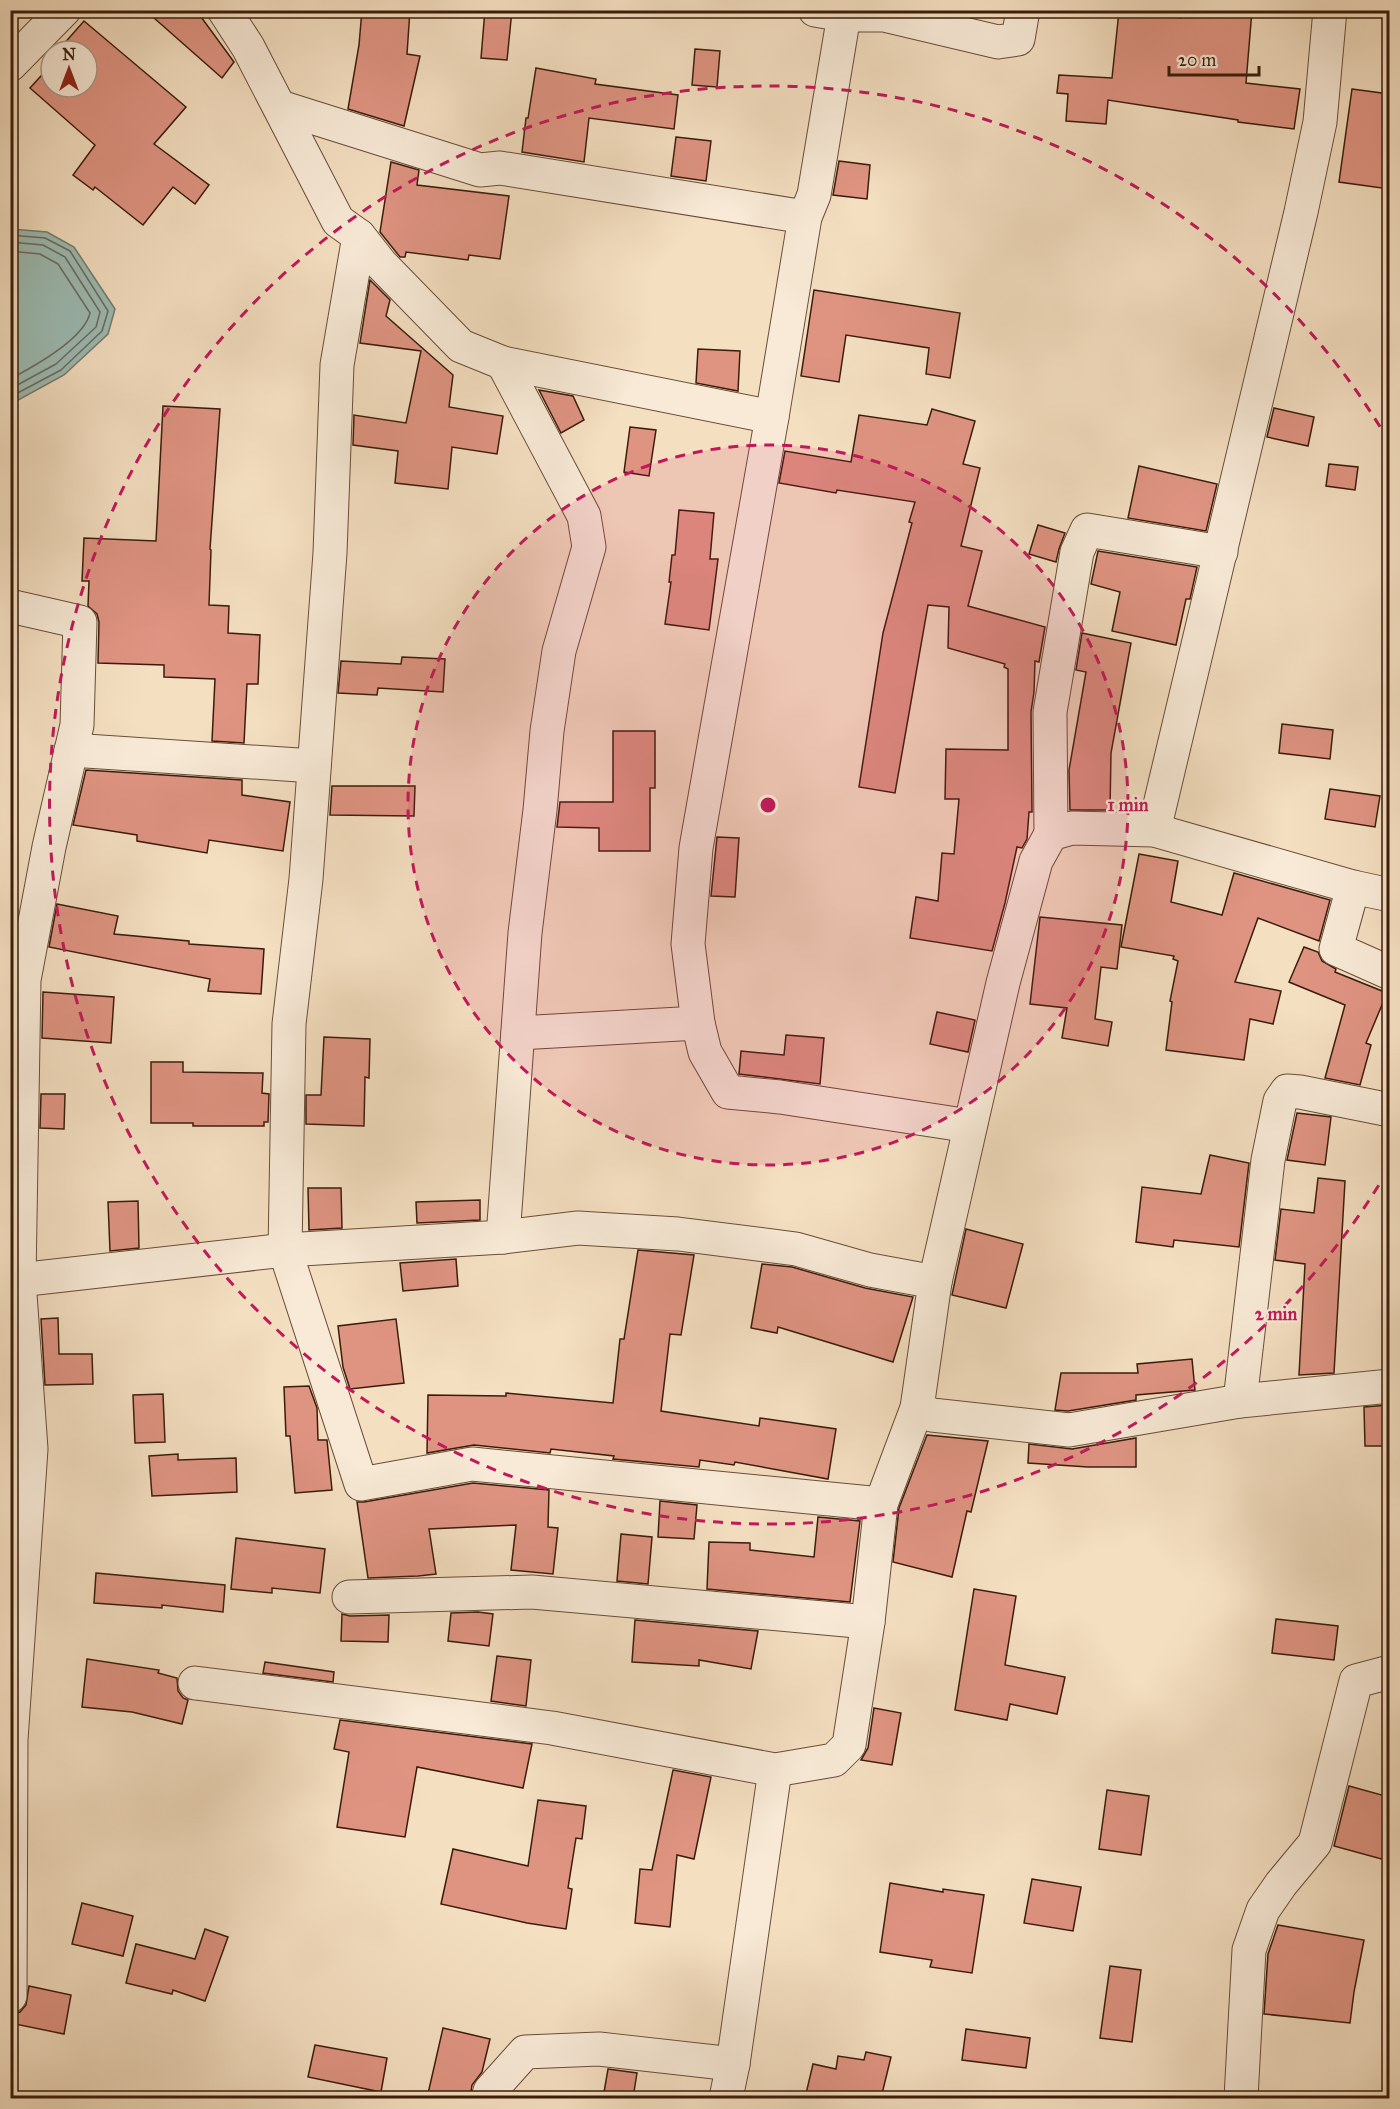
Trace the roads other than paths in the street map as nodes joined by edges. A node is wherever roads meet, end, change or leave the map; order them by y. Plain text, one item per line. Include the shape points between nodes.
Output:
1 (64, 10) edge
2 (224, 10) edge
3 (1023, 10) edge
4 (1330, 10) edge
5 (830, 13) edge
6 (10, 65) edge
7 (280, 107) junction
8 (805, 217) junction
9 (359, 237) junction
10 (502, 363) junction
11 (772, 417) junction
12 (1221, 552) junction
13 (10, 606) edge
14 (71, 750) junction
15 (314, 766) junction
16 (1154, 830) junction
17 (1052, 834) junction
18 (1353, 887) junction
19 (1389, 895) edge
20 (1389, 973) edge
21 (698, 1023) junction
22 (518, 1033) junction
23 (1389, 1110) edge
24 (970, 1126) junction
25 (503, 1237) junction
26 (285, 1250) junction
27 (15, 1280) edge
28 (934, 1282) junction
29 (1389, 1386) edge
30 (1240, 1401) junction
31 (917, 1408) junction
32 (881, 1504) junction
33 (349, 1597) dead end
34 (868, 1622) junction
35 (1389, 1672) edge
36 (195, 1683) dead end
37 (775, 1770) junction
38 (10, 1996) edge
39 (733, 2064) junction
40 (488, 2098) edge
41 (726, 2098) edge
42 (1240, 2098) edge

1 - 6 street
2 - 7 street
3 - 5 street via 1018,39 998,42 884,15
4 - 12 street via 1318,133
5 - 8 street via 814,195
7 - 8 street via 480,170 500,168
7 - 9 street via 338,220
8 - 11 street
9 - 10 street via 461,346
9 - 15 street via 337,365 330,552
10 - 11 street
10 - 22 street via 584,516 589,547 559,651 547,731
11 - 21 street via 696,848 688,944
12 - 16 street
12 - 17 street via 1087,530 1077,552 1050,712
13 - 14 street via 80,622 76,725
14 - 15 street
14 - 27 street via 24,980
15 - 26 street via 289,1024
16 - 17 street via 1072,828
16 - 18 street
17 - 24 street via 1036,861
18 - 19 street
18 - 20 street via 1336,949
21 - 22 street
21 - 24 street via 705,1052 728,1092
22 - 25 street
23 - 30 street via 1300,1092 1287,1091 1280,1101 1268,1160
24 - 28 street
25 - 26 street
25 - 28 street via 578,1228 678,1234 796,1249 870,1270
26 - 27 street
26 - 32 street via 361,1484 472,1464
27 - 38 street via 31,1449 11,1740
28 - 31 street
29 - 30 street
30 - 31 street via 1069,1430 932,1416
31 - 32 street
32 - 34 street
33 - 34 street via 532,1592
34 - 37 street via 849,1745 834,1760
35 - 42 street via 1356,1681 1315,1844 1263,1910 1249,1950
36 - 37 street via 552,1728
37 - 39 street
39 - 40 street via 599,2049 525,2052
39 - 41 street

